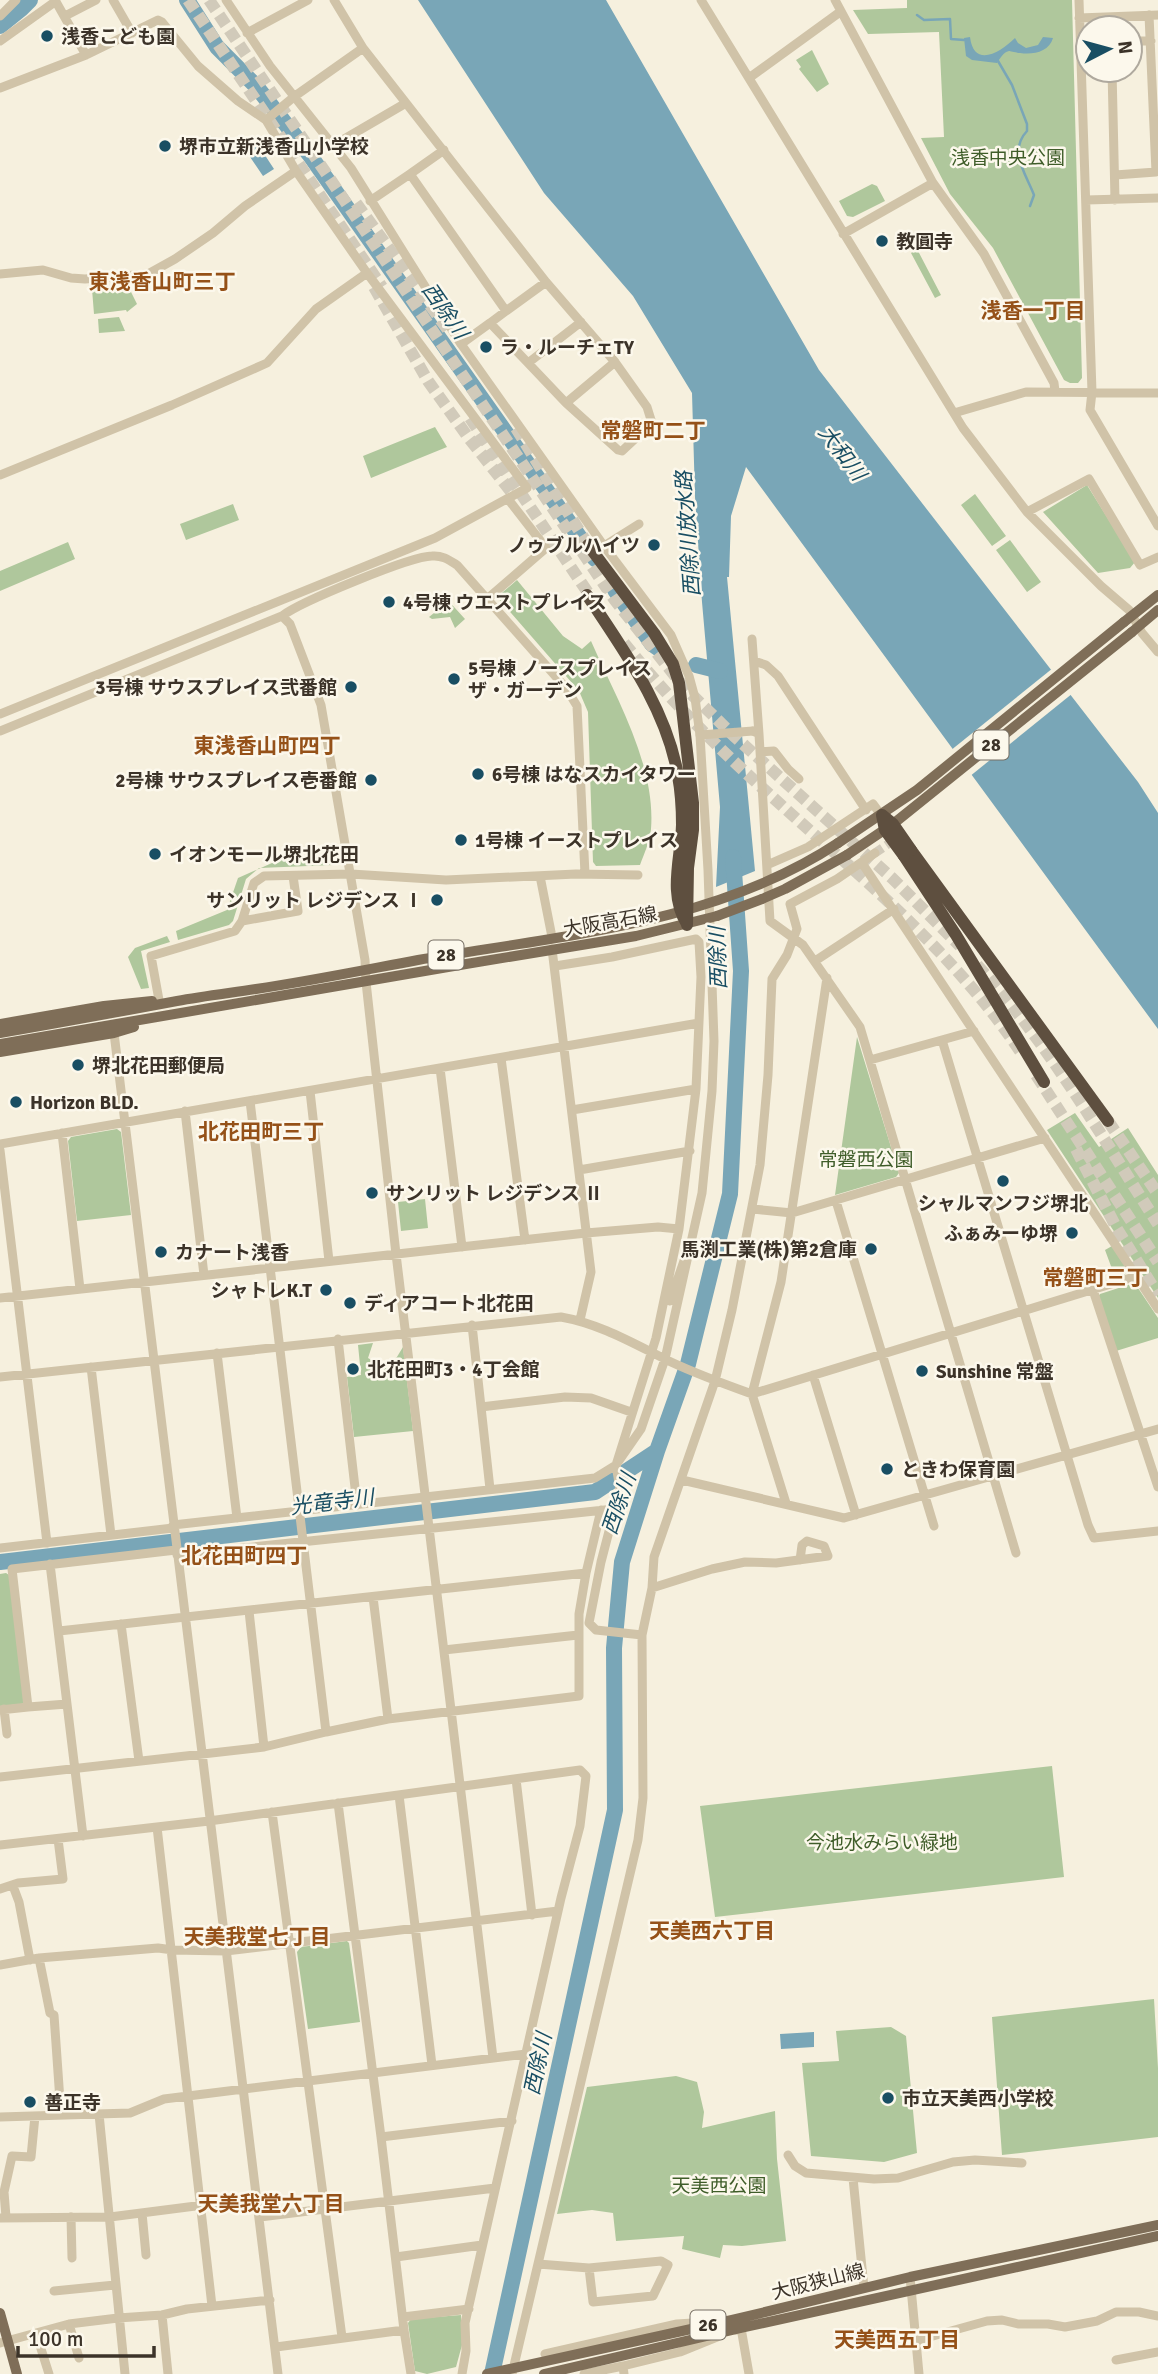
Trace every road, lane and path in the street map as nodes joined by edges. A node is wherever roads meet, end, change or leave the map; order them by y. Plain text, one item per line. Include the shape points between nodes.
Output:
1 (16, 0) edge
2 (96, 0) edge
3 (114, 0) edge
4 (226, 0) edge
5 (307, 0) edge
6 (334, 0) edge
7 (701, 0) edge
8 (835, 0) edge
9 (55, 1) edge
10 (840, 12) junction
11 (1153, 15) edge
12 (0, 16) edge
13 (65, 16) junction
14 (132, 33) junction
15 (247, 33) junction
16 (1, 39) edge
17 (1144, 41) edge
18 (1151, 41) junction
19 (363, 48) junction
20 (86, 55) junction
21 (749, 78) junction
22 (1082, 84) edge
23 (1112, 84) edge
24 (0, 88) edge
25 (295, 96) junction
26 (406, 103) junction
27 (265, 120) junction
28 (334, 145) junction
29 (444, 150) junction
30 (296, 171) junction
31 (410, 173) junction
32 (1115, 175) junction
33 (933, 183) junction
34 (1158, 198) edge
35 (1086, 200) junction
36 (1115, 200) junction
37 (370, 201) junction
38 (843, 233) junction
39 (367, 273) junction
40 (0, 274) edge
41 (546, 282) junction
42 (506, 311) junction
43 (581, 322) junction
44 (490, 323) junction
45 (461, 344) junction
46 (615, 362) junction
47 (528, 363) junction
48 (1055, 391) junction
49 (1092, 392) junction
50 (1158, 393) edge
51 (566, 403) junction
52 (954, 413) junction
53 (0, 475) edge
54 (508, 499) junction
55 (1027, 512) junction
56 (639, 524) dead end
57 (1158, 526) edge
58 (588, 545) tunnel mouth
59 (604, 546) junction
60 (1158, 557) edge
61 (587, 595) tunnel mouth
62 (1158, 595) edge
63 (486, 600) junction
64 (1154, 613) edge
65 (282, 616) junction
66 (1128, 618) junction
67 (1135, 629) junction
68 (752, 639) dead end
69 (1158, 652) edge
70 (754, 661) junction
71 (0, 714) edge
72 (0, 731) edge
73 (756, 733) junction
74 (700, 735) junction
75 (760, 752) junction
76 (799, 779) dead end
77 (866, 810) junction
78 (882, 815) junction
79 (889, 827) junction
80 (897, 838) dead end
81 (875, 853) tunnel mouth
82 (907, 853) junction
83 (862, 863) junction
84 (767, 865) junction
85 (352, 874) junction
86 (585, 874) junction
87 (638, 875) dead end
88 (293, 876) junction
89 (540, 876) junction
90 (765, 882) junction
91 (766, 897) junction
92 (713, 903) junction
93 (894, 909) junction
94 (684, 911) junction
95 (713, 917) junction
96 (243, 921) junction
97 (687, 925) junction
98 (794, 939) junction
99 (552, 943) junction
100 (815, 961) junction
101 (555, 966) junction
102 (366, 969) junction
103 (827, 978) junction
104 (366, 982) junction
105 (159, 1000) junction
106 (176, 1001) junction
107 (180, 1013) junction
108 (699, 1023) junction
109 (0, 1024) edge
110 (974, 1031) junction
111 (0, 1033) edge
112 (114, 1033) junction
113 (942, 1040) junction
114 (0, 1044) edge
115 (564, 1046) junction
116 (0, 1052) edge
117 (501, 1058) junction
118 (870, 1060) junction
119 (440, 1068) junction
120 (376, 1080) junction
121 (1044, 1082) tunnel mouth
122 (696, 1089) junction
123 (310, 1091) junction
124 (250, 1101) junction
125 (572, 1110) junction
126 (185, 1111) junction
127 (1108, 1121) tunnel mouth
128 (124, 1122) junction
129 (62, 1133) junction
130 (1045, 1138) junction
131 (0, 1144) edge
132 (0, 1150) edge
133 (690, 1151) junction
134 (977, 1158) junction
135 (579, 1170) junction
136 (906, 1179) junction
137 (835, 1200) junction
138 (752, 1209) junction
139 (792, 1213) junction
140 (5, 1223) edge
141 (679, 1230) junction
142 (586, 1233) junction
143 (525, 1240) junction
144 (692, 1241) junction
145 (462, 1247) junction
146 (396, 1254) junction
147 (329, 1261) junction
148 (271, 1268) junction
149 (204, 1275) junction
150 (1137, 1276) junction
151 (144, 1282) junction
152 (80, 1289) junction
153 (1093, 1290) junction
154 (18, 1296) junction
155 (0, 1298) edge
156 (1158, 1309) edge
157 (1023, 1311) junction
158 (580, 1320) junction
159 (472, 1325) junction
160 (405, 1333) junction
161 (951, 1333) junction
162 (656, 1338) junction
163 (338, 1339) junction
164 (280, 1346) junction
165 (651, 1352) junction
166 (217, 1353) junction
167 (882, 1354) junction
168 (153, 1360) junction
169 (668, 1360) junction
170 (91, 1367) junction
171 (27, 1374) junction
172 (813, 1375) junction
173 (0, 1377) edge
174 (711, 1380) junction
175 (751, 1394) junction
176 (481, 1407) junction
177 (631, 1412) junction
178 (1158, 1429) edge
179 (1140, 1434) junction
180 (1067, 1456) junction
181 (616, 1465) junction
182 (994, 1476) junction
183 (682, 1480) junction
184 (1158, 1487) edge
185 (490, 1489) junction
186 (925, 1496) junction
187 (425, 1498) junction
188 (786, 1503) junction
189 (357, 1505) junction
190 (614, 1509) junction
191 (601, 1510) junction
192 (300, 1511) junction
193 (856, 1515) junction
194 (237, 1518) junction
195 (429, 1526) junction
196 (934, 1526) dead end
197 (173, 1528) junction
198 (1158, 1531) edge
199 (111, 1535) junction
200 (303, 1540) junction
201 (47, 1543) junction
202 (0, 1548) edge
203 (176, 1553) junction
204 (1016, 1553) dead end
205 (800, 1560) dead end
206 (50, 1564) junction
207 (586, 1573) junction
208 (652, 1588) junction
209 (437, 1589) junction
210 (373, 1597) junction
211 (311, 1604) junction
212 (249, 1611) junction
213 (184, 1618) junction
214 (121, 1624) junction
215 (59, 1631) junction
216 (578, 1635) junction
217 (642, 1635) junction
218 (444, 1650) junction
219 (67, 1704) junction
220 (28, 1707) junction
221 (2, 1710) edge
222 (450, 1712) junction
223 (388, 1719) junction
224 (326, 1732) junction
225 (7, 1734) dead end
226 (264, 1747) junction
227 (201, 1754) junction
228 (139, 1761) junction
229 (76, 1768) junction
230 (0, 1777) edge
231 (516, 1779) junction
232 (460, 1787) junction
233 (399, 1795) junction
234 (338, 1803) junction
235 (272, 1812) junction
236 (209, 1821) junction
237 (157, 1827) junction
238 (83, 1836) junction
239 (58, 1839) junction
240 (0, 1845) edge
241 (13, 1886) junction
242 (0, 1889) edge
243 (558, 1911) junction
244 (532, 1915) junction
245 (476, 1920) junction
246 (416, 1927) junction
247 (355, 1934) junction
248 (290, 1943) junction
249 (173, 1950) junction
250 (226, 1951) junction
251 (34, 1959) junction
252 (0, 1965) edge
253 (526, 2054) junction
254 (493, 2058) junction
255 (432, 2065) junction
256 (373, 2073) junction
257 (309, 2082) junction
258 (243, 2090) junction
259 (189, 2096) junction
260 (99, 2114) junction
261 (61, 2115) junction
262 (35, 2116) junction
263 (0, 2117) edge
264 (512, 2121) junction
265 (381, 2137) junction
266 (788, 2155) dead end
267 (1022, 2163) dead end
268 (853, 2178) junction
269 (495, 2188) junction
270 (258, 2199) junction
271 (389, 2200) junction
272 (200, 2206) junction
273 (325, 2207) junction
274 (142, 2213) junction
275 (3, 2217) edge
276 (71, 2217) junction
277 (110, 2217) junction
278 (260, 2217) junction
279 (1158, 2225) edge
280 (1158, 2236) edge
281 (482, 2245) junction
282 (146, 2255) dead end
283 (396, 2257) junction
284 (72, 2258) dead end
285 (538, 2264) junction
286 (589, 2268) junction
287 (910, 2277) junction
288 (115, 2285) junction
289 (864, 2288) junction
290 (911, 2290) junction
291 (54, 2291) dead end
292 (270, 2300) junction
293 (212, 2306) junction
294 (469, 2309) junction
295 (0, 2313) edge
296 (162, 2315) junction
297 (1158, 2316) edge
298 (118, 2318) junction
299 (403, 2318) junction
300 (69, 2324) junction
301 (736, 2324) junction
302 (404, 2330) junction
303 (36, 2333) junction
304 (342, 2337) junction
305 (915, 2341) junction
306 (4, 2342) edge
307 (275, 2347) junction
308 (1158, 2352) edge
309 (545, 2354) dead end
310 (79, 2358) dead end
311 (1116, 2360) dead end
312 (510, 2370) edge
313 (623, 2370) edge
314 (17, 2374) edge
315 (48, 2374) edge
316 (125, 2374) edge
317 (168, 2374) edge
318 (278, 2374) edge
319 (411, 2374) edge
320 (462, 2374) edge
321 (487, 2374) edge
322 (544, 2374) edge
323 (584, 2374) edge
324 (750, 2374) edge
325 (919, 2374) edge

1 - 12 street
2 - 13 street
3 - 14 street
4 - 15 street
5 - 15 street
6 - 19 street
7 - 21 street
8 - 10 street
9 - 13 street
9 - 16 street
10 - 21 street
10 - 33 street
11 - 18 street
13 - 20 street
14 - 20 street
14 - 27 street via 162,22 198,66
15 - 25 street
17 - 18 street
18 - 32 street via 1156,172
19 - 25 street
19 - 26 street
20 - 24 street
21 - 38 street
22 - 35 street
23 - 32 street
25 - 27 street, bridge
25 - 28 street
26 - 28 street
26 - 29 street
27 - 30 street
28 - 37 street
29 - 31 street
29 - 41 street
30 - 39 street
30 - 40 street via 204,240 148,274 85,279 43,270
31 - 37 street
31 - 42 street
32 - 36 street
33 - 38 street
33 - 48 street via 984,254
34 - 36 street
35 - 36 street
35 - 49 street
37 - 45 street
38 - 52 street
39 - 53 street via 316,309 267,363
39 - 54 street via 527,488
41 - 42 street
41 - 43 street
42 - 44 street
43 - 46 street
43 - 47 street
44 - 45 street
44 - 47 street
45 - 59 street
46 - 51 street
46 - 51 street via 652,423 622,451
47 - 51 street
48 - 49 street
48 - 52 street via 1026,392
49 - 50 street
49 - 57 street via 1090,410
52 - 55 street
54 - 63 street via 546,548
54 - 71 street via 435,538
55 - 60 street via 1089,479 1140,565
55 - 66 street
56 - 59 street
58 - 94 highway via 654,633 679,684 693,803
59 - 74 street via 671,635 695,698
61 - 94 highway via 643,683 671,747 682,810 676,885
62 - 66 main road, 28
63 - 65 street via 457,565 434,555 401,564
63 - 86 street via 578,706
64 - 67 main road, 28
65 - 72 street
65 - 85 street via 291,627 321,705
66 - 67 street
66 - 78 main road, 大阪高石線 / 28, bridge
67 - 69 street
67 - 79 main road, 大阪高石線 / 28, bridge
68 - 70 street
70 - 73 street
70 - 77 street via 766,664 778,676
73 - 74 street, bridge
73 - 75 street
74 - 92 street
75 - 76 street via 774,751
75 - 84 street
77 - 80 street via 873,804
77 - 84 street via 808,847
78 - 79 highway, bridge
78 - 90 main road, 大阪高石線 / 28, bridge via 815,859
79 - 82 highway, bridge
79 - 91 main road, 大阪高石線 / 28, bridge via 847,855
81 - 83 street
82 - 121 highway
82 - 127 highway
83 - 93 street
83 - 98 street via 790,904 797,929
84 - 90 street
85 - 88 street
85 - 89 street via 446,880
85 - 102 street
86 - 87 street
86 - 89 street
88 - 96 street via 258,879
88 - 96 street via 298,911
89 - 99 street
90 - 91 street
90 - 92 main road, 大阪高石線 / 28
91 - 95 main road, 大阪高石線 / 28, bridge
91 - 98 street via 770,922
92 - 94 main road, 大阪高石線 / 28
92 - 95 street
93 - 100 street
93 - 110 street
94 - 97 highway
94 - 99 main road, 大阪高石線 / 28
95 - 97 main road, 大阪高石線 / 28
95 - 144 street via 712,1091 702,1193
96 - 105 street via 232,933 151,956
97 - 99 main road, 大阪高石線 / 28 via 636,936
98 - 100 street
98 - 138 street via 772,979 764,1128
99 - 101 street
99 - 102 main road, 大阪高石線 / 28
99 - 104 main road, 大阪高石線 / 28
100 - 103 street
101 - 108 street via 696,939 701,977
101 - 115 street
102 - 104 street
102 - 106 main road, 大阪高石線 / 28
103 - 118 street via 860,1027
103 - 139 street
104 - 107 main road, 大阪高石線 / 28
104 - 120 street
105 - 106 main road
105 - 109 main road
106 - 111 main road, 大阪高石線 / 28
107 - 112 main road
107 - 114 main road, 大阪高石線 / 28
108 - 115 street
108 - 122 street
110 - 113 street
110 - 130 street
112 - 116 main road
112 - 128 street
113 - 118 street
113 - 134 street
115 - 117 street
115 - 125 street
117 - 119 street
117 - 143 street
118 - 136 street
119 - 120 street
119 - 145 street
120 - 123 street
120 - 146 street
122 - 125 street
122 - 133 street
123 - 124 street
123 - 147 street
124 - 126 street
124 - 148 street
125 - 135 street
126 - 128 street
126 - 149 street
128 - 129 street
128 - 151 street
129 - 131 street
129 - 152 street
130 - 134 street
130 - 150 street
132 - 140 street
133 - 135 street
133 - 141 street
134 - 136 street
134 - 157 street
135 - 142 street
136 - 137 street
136 - 161 street
137 - 139 street
137 - 167 street
138 - 139 street
138 - 174 street via 733,1310
139 - 175 street via 781,1282
140 - 154 street
141 - 142 street via 658,1227
141 - 162 street
142 - 143 street
142 - 158 street via 591,1272
143 - 145 street
144 - 162 street
144 - 169 street
145 - 146 street
146 - 147 street
146 - 160 street
147 - 148 street
148 - 149 street
148 - 164 street
149 - 151 street
150 - 153 street
150 - 156 street
151 - 152 street
151 - 168 street
152 - 154 street
153 - 157 street
153 - 179 street
154 - 155 street
154 - 171 street
157 - 161 street
157 - 180 street
158 - 159 street via 545,1317
158 - 165 street
159 - 160 street
159 - 176 street
160 - 163 street
160 - 187 street
161 - 167 street
161 - 182 street
162 - 165 street
163 - 164 street
163 - 189 street
164 - 166 street
164 - 192 street
165 - 169 street
165 - 177 street
166 - 168 street
166 - 194 street
167 - 172 street
167 - 186 street
168 - 170 street
168 - 197 street
169 - 174 street
169 - 181 street via 641,1429
170 - 171 street
170 - 199 street
171 - 173 street
171 - 201 street
172 - 175 street
172 - 193 street
174 - 175 street
174 - 183 street
175 - 188 street
176 - 177 street via 565,1397 591,1398
176 - 185 street
177 - 181 street
178 - 179 street
179 - 180 street
179 - 184 street
180 - 182 street
180 - 198 street via 1094,1538
181 - 185 street via 595,1478
181 - 190 street via 620,1489
182 - 186 street
182 - 204 street
183 - 188 street
183 - 208 street via 654,1558
185 - 187 street
186 - 193 street
186 - 196 street
187 - 189 street
187 - 195 street
188 - 193 street via 844,1518
189 - 192 street
190 - 191 street
190 - 217 street via 589,1623 596,1630
191 - 195 street
191 - 207 street
192 - 194 street
192 - 200 street
194 - 197 street
195 - 200 street
195 - 209 street
197 - 199 street
197 - 203 street
199 - 201 street
200 - 203 street
200 - 211 street
201 - 202 street
203 - 206 street
203 - 213 street
205 - 208 street via 745,1562
206 - 215 street
206 - 220 street via 12,1569
207 - 209 street
207 - 216 street
208 - 217 street
209 - 210 street
209 - 218 street
210 - 211 street
210 - 223 street
211 - 212 street
211 - 224 street
212 - 213 street
212 - 226 street
213 - 214 street
213 - 227 street
214 - 215 street
214 - 228 street
215 - 219 street
216 - 218 street
216 - 222 street via 579,1696
217 - 285 street via 643,1798 638,1840
218 - 222 street
219 - 220 street
219 - 229 street
220 - 221 street
221 - 225 street
222 - 223 street
222 - 232 street
223 - 224 street
224 - 226 street
226 - 227 street
227 - 228 street
227 - 236 street
228 - 229 street
229 - 230 street
229 - 238 street
231 - 232 street
231 - 243 street via 580,1770 586,1776 580,1826
231 - 244 street
232 - 233 street
232 - 245 street
233 - 234 street
233 - 246 street
234 - 235 street
234 - 247 street
235 - 236 street
235 - 248 street
236 - 237 street
236 - 250 street
237 - 238 street
237 - 249 street
238 - 239 street
239 - 240 street
239 - 241 street via 62,1879
241 - 242 street
241 - 251 street
243 - 244 street
243 - 253 street
244 - 245 street
245 - 246 street
245 - 254 street
246 - 247 street
246 - 255 street
247 - 248 street
247 - 256 street
248 - 250 street
248 - 257 street
249 - 250 street
249 - 251 street
249 - 259 street
250 - 258 street
251 - 252 street
251 - 261 street via 54,2015
253 - 254 street
253 - 264 street
254 - 255 street
255 - 256 street
256 - 257 street
256 - 265 street
257 - 258 street
257 - 273 street
258 - 259 street
258 - 270 street
259 - 260 street via 164,2099 130,2113
259 - 272 street
260 - 261 street
260 - 277 street
261 - 262 street
262 - 263 street
262 - 275 street via 31,2157 12,2156
264 - 265 street
264 - 269 street
265 - 271 street
266 - 268 street via 806,2174
267 - 268 street via 975,2160 898,2178
268 - 289 street
269 - 271 street
269 - 281 street
270 - 272 street
270 - 278 street
271 - 273 street
271 - 283 street
272 - 274 street
272 - 293 street
273 - 278 street
273 - 304 street
274 - 277 street
274 - 282 street
275 - 276 street
276 - 277 street
276 - 284 street
277 - 288 street
278 - 292 street
279 - 287 main road, 大阪狭山線 / 26
280 - 290 main road, 大阪狭山線 / 26
281 - 283 street
281 - 294 street
283 - 299 street
285 - 286 street
285 - 312 street
286 - 286 street via 661,2261 668,2265 653,2296 593,2302
287 - 289 main road, 大阪狭山線 / 26
287 - 290 street
288 - 291 street
288 - 298 street
289 - 301 main road, 大阪狭山線 / 26
290 - 301 main road, 大阪狭山線 / 26
290 - 305 street
292 - 293 street
292 - 307 street
293 - 296 street
294 - 299 street
294 - 320 street
295 - 306 main road
296 - 298 street
296 - 317 street
297 - 305 street via 1116,2312 1065,2327 987,2321
298 - 300 street
298 - 316 street
299 - 302 street
300 - 303 street
300 - 310 street
301 - 309 street via 677,2324
301 - 312 main road, 大阪狭山線 / 26
301 - 313 street via 680,2352
301 - 322 main road, 大阪狭山線 / 26
301 - 324 street
302 - 304 street
302 - 319 street
303 - 306 street
303 - 315 street
304 - 307 street
305 - 325 street
306 - 314 main road
307 - 318 street
308 - 311 street
312 - 321 main road, 大阪狭山線 / 26
313 - 323 street

